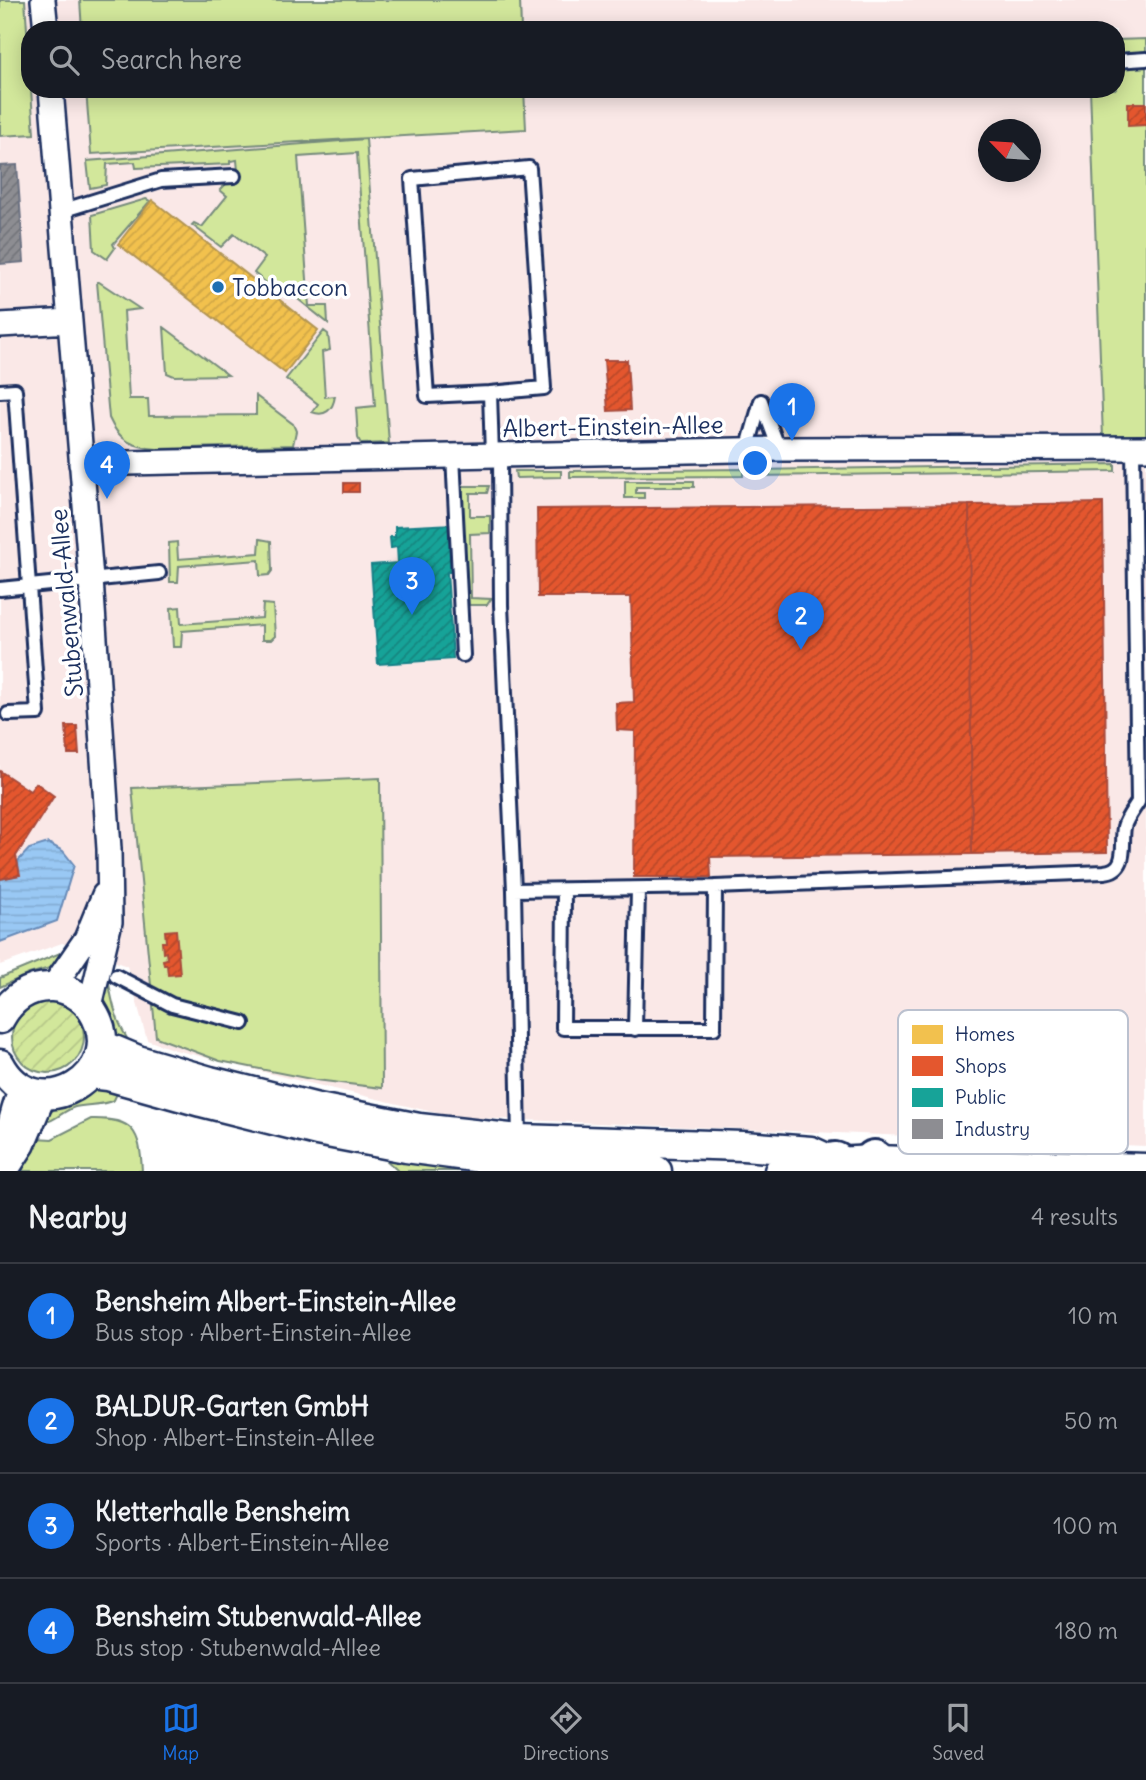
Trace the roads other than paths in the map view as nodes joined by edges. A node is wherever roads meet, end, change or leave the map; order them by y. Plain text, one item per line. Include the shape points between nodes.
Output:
1 (43, 0) edge
2 (45, 21) edge
3 (1146, 59) edge
4 (1125, 60) edge
5 (52, 98) edge
6 (234, 176) dead end
7 (61, 211) junction
8 (70, 321) junction
9 (0, 326) edge
10 (0, 391) edge
11 (491, 393) junction
12 (779, 449) junction
13 (1140, 449) edge
14 (747, 450) junction
15 (496, 455) junction
16 (453, 456) junction
17 (80, 464) junction
18 (159, 573) dead end
19 (91, 579) junction
20 (28, 586) junction
21 (0, 589) edge
22 (463, 655) dead end
23 (8, 714) dead end
24 (110, 882) junction
25 (715, 887) junction
26 (514, 890) junction
27 (564, 890) junction
28 (638, 890) junction
29 (116, 976) dead end
30 (53, 987) junction
31 (90, 1006) junction
32 (3, 1009) edge
33 (243, 1023) dead end
34 (635, 1029) junction
35 (102, 1045) junction
36 (0, 1063) edge
37 (90, 1074) junction
38 (33, 1091) junction
39 (519, 1139) junction
40 (873, 1166) edge
41 (835, 1167) edge
42 (1146, 1168) edge
43 (6, 1171) edge
44 (657, 1171) edge
45 (779, 1171) edge

1 - 2 street
3 - 4 lane
5 - 7 street, Stubenwald-Allee
6 - 7 lane via 161,180
7 - 8 street, Stubenwald-Allee
8 - 9 street
8 - 17 street, Stubenwald-Allee
10 - 20 lane via 15,390
11 - 11 lane via 427,396 412,179 529,168 544,388
11 - 15 lane
12 - 13 street, Albert-Einstein-Allee
12 - 14 street, Albert-Einstein-Allee
12 - 14 lane via 761,401
13 - 25 lane via 1138,803 1124,825 1123,855 1116,868 1111,872
14 - 15 street, Albert-Einstein-Allee
15 - 16 street, Albert-Einstein-Allee
15 - 26 lane
16 - 17 street, Albert-Einstein-Allee
16 - 22 lane
17 - 19 street, Stubenwald-Allee
18 - 19 lane
19 - 20 lane
19 - 24 street, Stubenwald-Allee
20 - 21 lane
20 - 23 lane via 38,713
24 - 30 street, Stubenwald-Allee via 86,939
24 - 31 street, Stubenwald-Allee via 110,922
25 - 28 lane
25 - 34 lane via 714,1028
26 - 27 lane
26 - 39 lane
27 - 28 lane
27 - 34 lane via 563,1028
28 - 34 lane
29 - 33 lane via 172,1005
30 - 31 street via 73,993
30 - 32 street via 26,992
31 - 35 street via 102,1031
35 - 37 street
35 - 39 street via 209,1081 318,1108 419,1128
36 - 38 street via 10,1079
37 - 38 street via 72,1090 58,1094
37 - 44 street via 317,1131 406,1148 519,1163
38 - 43 street via 9,1123
39 - 41 street via 811,1151
40 - 41 street
40 - 42 street
41 - 45 street

